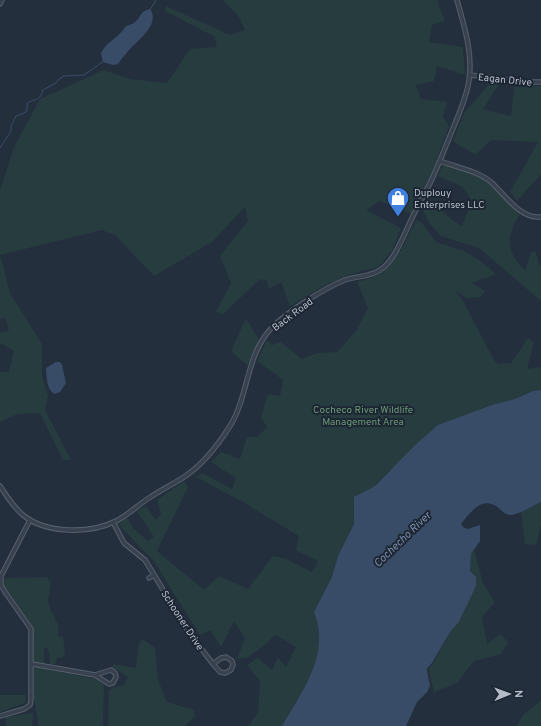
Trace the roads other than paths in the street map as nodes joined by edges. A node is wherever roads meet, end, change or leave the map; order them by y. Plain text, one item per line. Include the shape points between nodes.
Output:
1 (2, 0) edge
2 (457, 0) edge
3 (0, 4) edge
4 (470, 75) junction
5 (541, 82) edge
6 (440, 162) junction
7 (541, 217) edge
8 (0, 486) edge
9 (30, 520) junction
10 (113, 522) junction
11 (154, 575) junction
12 (149, 578) dead end
13 (32, 664) junction
14 (213, 664) junction
15 (95, 675) junction
16 (0, 716) edge

1 - 3 street
2 - 4 street, Back Road via 469,46
4 - 5 street, Eagan Drive
4 - 6 street, Back Road via 464,100
6 - 7 street via 482,176 524,212 530,216
6 - 10 street, Back Road via 387,264 378,272 352,278 330,287 273,326 253,359 233,420 209,455 186,476
8 - 9 street, Back Road via 18,511
9 - 10 street, Back Road via 64,530 97,527
9 - 13 street via 1,576 1,584 31,629
10 - 11 street, Schooner Drive via 124,543 142,556
11 - 12 street
11 - 14 street, Schooner Drive via 190,634
13 - 15 street
13 - 16 street via 30,705 24,710
14 - 14 street, Schooner Drive via 220,672 225,673 231,670 233,665 231,659 226,657
15 - 15 street via 109,684 116,679 111,670

